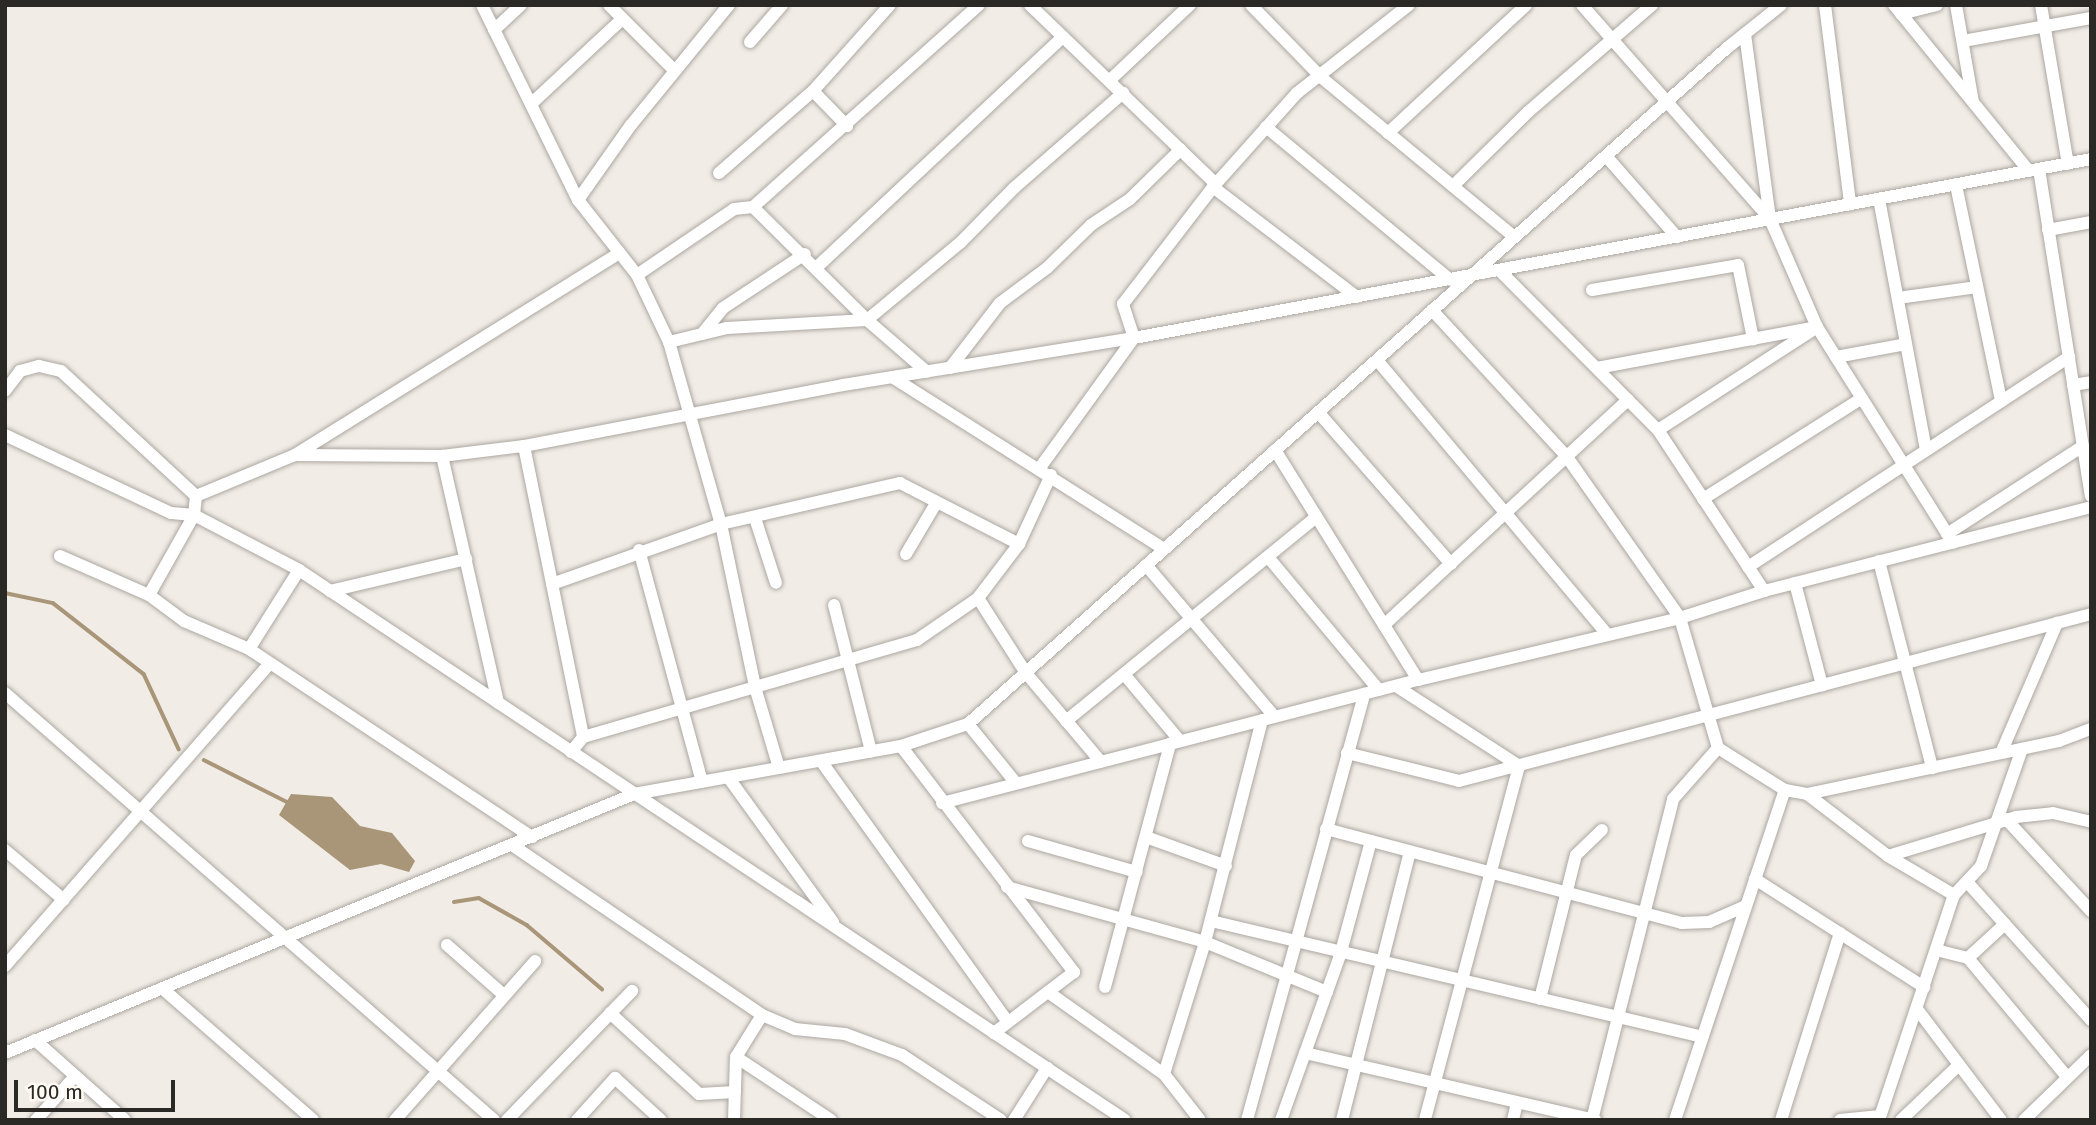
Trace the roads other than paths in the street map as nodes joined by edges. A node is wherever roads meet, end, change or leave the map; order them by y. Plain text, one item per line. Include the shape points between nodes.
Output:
1 (482, 5) edge
2 (521, 5) edge
3 (609, 5) edge
4 (729, 5) edge
5 (782, 5) edge
6 (890, 5) edge
7 (979, 5) edge
8 (1190, 5) edge
9 (1251, 5) edge
10 (1409, 5) edge
11 (1526, 5) edge
12 (1582, 5) edge
13 (1652, 5) edge
14 (1781, 5) edge
15 (1825, 5) edge
16 (1937, 5) edge
17 (1956, 5) edge
18 (2041, 5) edge
19 (1037, 7) edge
20 (1898, 10) edge
21 (2091, 18) edge
22 (622, 19) junction
23 (2045, 27) junction
24 (495, 30) junction
25 (1745, 34) junction
26 (1063, 37) junction
27 (1612, 38) junction
28 (1964, 41) junction
29 (750, 42) dead end
30 (675, 71) junction
31 (1322, 78) junction
32 (1110, 80) junction
33 (813, 91) junction
34 (1123, 93) junction
35 (1668, 100) junction
36 (1973, 102) junction
37 (531, 104) junction
38 (847, 125) junction
39 (1266, 127) junction
40 (1388, 133) junction
41 (1181, 149) junction
42 (1606, 156) junction
43 (2091, 159) edge
44 (2068, 164) junction
45 (2034, 170) junction
46 (719, 173) dead end
47 (1956, 185) junction
48 (1215, 186) junction
49 (1453, 186) junction
50 (1879, 199) junction
51 (578, 200) junction
52 (1850, 204) junction
53 (753, 207) junction
54 (1770, 219) junction
55 (2091, 222) edge
56 (2049, 230) junction
57 (1514, 237) junction
58 (1677, 237) junction
59 (619, 253) junction
60 (805, 254) junction
61 (817, 267) junction
62 (1499, 270) junction
63 (1474, 273) junction
64 (637, 275) junction
65 (1450, 280) junction
66 (1977, 287) junction
67 (1592, 290) dead end
68 (1357, 297) junction
69 (1898, 298) junction
70 (1432, 310) junction
71 (867, 320) junction
72 (1817, 327) junction
73 (702, 334) junction
74 (1134, 338) junction
75 (1753, 340) junction
76 (669, 342) junction
77 (1906, 344) junction
78 (1836, 357) junction
79 (2069, 357) junction
80 (1377, 360) junction
81 (950, 368) junction
82 (1597, 369) junction
83 (927, 372) junction
84 (892, 377) junction
85 (2091, 382) edge
86 (2073, 385) junction
87 (5, 391) edge
88 (1861, 398) junction
89 (1628, 400) junction
90 (2001, 401) junction
91 (690, 412) junction
92 (1318, 412) junction
93 (1658, 430) junction
94 (5, 435) edge
95 (524, 446) junction
96 (2083, 446) junction
97 (1275, 450) junction
98 (1926, 450) junction
99 (295, 455) junction
100 (442, 456) junction
101 (1567, 457) junction
102 (1903, 465) junction
103 (1045, 472) junction
104 (195, 496) junction
105 (2091, 496) edge
106 (1703, 499) junction
107 (935, 505) junction
108 (2091, 507) edge
109 (1508, 511) junction
110 (194, 515) junction
111 (1316, 517) junction
112 (755, 518) junction
113 (721, 524) junction
114 (1950, 539) junction
115 (1019, 544) junction
116 (639, 550) junction
117 (1164, 550) junction
118 (906, 554) dead end
119 (61, 556) dead end
120 (1268, 557) junction
121 (466, 559) junction
122 (1879, 561) junction
123 (1451, 564) junction
124 (1146, 565) junction
125 (1748, 566) junction
126 (299, 570) junction
127 (776, 583) dead end
128 (1795, 583) junction
129 (552, 584) junction
130 (330, 591) junction
131 (1764, 591) junction
132 (149, 595) junction
133 (978, 598) junction
134 (834, 604) dead end
135 (2091, 614) edge
136 (1680, 618) junction
137 (1191, 620) junction
138 (2057, 624) junction
139 (1384, 625) junction
140 (1607, 634) junction
141 (249, 649) junction
142 (847, 660) junction
143 (269, 664) junction
144 (1905, 664) junction
145 (1026, 673) junction
146 (1124, 674) junction
147 (1418, 680) junction
148 (1822, 685) junction
149 (1396, 686) junction
150 (755, 687) junction
151 (1379, 690) junction
152 (5, 693) edge
153 (1364, 694) junction
154 (498, 703) junction
155 (682, 708) junction
156 (1706, 716) junction
157 (1269, 718) junction
158 (1066, 721) junction
159 (968, 724) junction
160 (2091, 729) edge
161 (583, 737) junction
162 (1175, 743) junction
163 (901, 746) junction
164 (1718, 748) junction
165 (2022, 749) junction
166 (870, 751) junction
167 (571, 752) junction
168 (1347, 752) junction
169 (2001, 753) junction
170 (821, 761) junction
171 (1101, 762) junction
172 (1518, 766) junction
173 (779, 768) junction
174 (1932, 768) junction
175 (729, 777) junction
176 (702, 782) junction
177 (1016, 783) junction
178 (1785, 790) junction
179 (634, 794) junction
180 (1807, 794) junction
181 (942, 803) junction
182 (143, 810) junction
183 (2003, 819) junction
184 (2091, 822) edge
185 (1326, 830) junction
186 (1602, 830) dead end
187 (533, 837) junction
188 (1146, 838) junction
189 (1028, 841) dead end
190 (1371, 841) junction
191 (512, 845) junction
192 (5, 850) edge
193 (1410, 851) junction
194 (1888, 856) junction
195 (1226, 866) junction
196 (1137, 872) junction
197 (1491, 873) junction
198 (1755, 878) junction
199 (1968, 883) junction
200 (1007, 887) junction
201 (1567, 893) junction
202 (1954, 895) junction
203 (64, 900) junction
204 (2088, 904) edge
205 (1746, 906) junction
206 (1644, 913) junction
207 (1124, 917) junction
208 (1211, 921) junction
209 (2005, 924) junction
210 (839, 930) junction
211 (1840, 933) junction
212 (287, 937) junction
213 (1296, 941) junction
214 (1205, 942) junction
215 (447, 945) dead end
216 (1936, 950) junction
217 (1341, 952) junction
218 (1968, 958) junction
219 (535, 961) dead end
220 (1382, 961) junction
221 (5, 966) edge
222 (1286, 976) junction
223 (1462, 980) junction
224 (1105, 987) dead end
225 (1924, 988) junction
226 (163, 989) junction
227 (632, 991) dead end
228 (1048, 992) junction
229 (1327, 992) junction
230 (504, 995) junction
231 (1540, 999) junction
232 (1917, 1009) junction
233 (610, 1013) junction
234 (762, 1015) junction
235 (1618, 1017) junction
236 (2091, 1020) edge
237 (1008, 1022) junction
238 (994, 1033) junction
239 (1703, 1037) junction
240 (35, 1040) junction
241 (5, 1053) edge
242 (1305, 1054) junction
243 (2091, 1055) edge
244 (736, 1057) junction
245 (1356, 1065) junction
246 (1959, 1065) junction
247 (1047, 1068) junction
248 (438, 1070) junction
249 (1164, 1074) junction
250 (75, 1076) junction
251 (2067, 1077) junction
252 (1435, 1083) junction
253 (735, 1092) junction
254 (1517, 1102) junction
255 (1187, 1108) junction
256 (1879, 1118) edge
257 (36, 1120) edge
258 (125, 1120) edge
259 (313, 1120) edge
260 (395, 1120) edge
261 (494, 1120) edge
262 (507, 1120) edge
263 (577, 1120) edge
264 (661, 1120) edge
265 (734, 1120) edge
266 (831, 1120) edge
267 (1001, 1120) edge
268 (1014, 1120) edge
269 (1125, 1120) edge
270 (1179, 1120) edge
271 (1200, 1120) edge
272 (1247, 1120) edge
273 (1281, 1120) edge
274 (1342, 1120) edge
275 (1426, 1120) edge
276 (1513, 1120) edge
277 (1593, 1120) edge
278 (1675, 1120) edge
279 (1781, 1120) edge
280 (1840, 1120) edge
281 (1901, 1120) edge
282 (2001, 1120) edge
283 (2024, 1120) edge

1 - 24 street
2 - 24 street
3 - 22 street
4 - 30 street
5 - 29 street
6 - 33 street
7 - 38 street
8 - 32 street
9 - 31 street
10 - 31 street
11 - 40 street
12 - 27 street
13 - 27 street
14 - 25 street
15 - 52 street
16 - 20 street
17 - 28 street
18 - 23 street
19 - 26 street
20 - 36 street
21 - 23 street
22 - 30 street
22 - 37 street
23 - 28 street
23 - 44 street
24 - 37 street
25 - 35 street
25 - 54 street
26 - 32 street
26 - 61 street
27 - 35 street
27 - 49 street
28 - 36 street
30 - 51 street
31 - 39 street via 1297,93
31 - 40 street
32 - 34 street
33 - 38 street
33 - 46 street
34 - 41 street
34 - 71 street via 1014,188 961,242
35 - 42 street
35 - 54 street
36 - 45 street
37 - 51 street
38 - 53 street
39 - 48 street
39 - 65 street
40 - 49 street
41 - 48 street
41 - 81 street via 1130,199 1091,225 1047,268 989,313
42 - 57 street
42 - 58 street
43 - 44 street
44 - 45 street
45 - 47 street
45 - 56 street
47 - 50 street
47 - 66 street
48 - 68 street
48 - 74 street via 1123,304
49 - 57 street
50 - 52 street
50 - 69 street
51 - 59 street
52 - 54 street
53 - 60 street
53 - 64 street via 734,209
54 - 58 street
54 - 72 street
55 - 56 street
56 - 79 street
57 - 63 street
58 - 62 street
59 - 64 street
59 - 99 street
60 - 61 street
60 - 73 street via 723,308
61 - 71 street
62 - 63 street
62 - 82 street
63 - 65 street
63 - 70 street
64 - 76 street
65 - 68 street
66 - 69 street
66 - 90 street
67 - 75 street via 1738,265
68 - 74 street
69 - 77 street
70 - 80 street
70 - 101 street
71 - 73 street via 727,328
71 - 83 street
72 - 75 street
72 - 78 street
72 - 93 street
73 - 76 street
74 - 81 street
74 - 103 street
75 - 82 street
76 - 91 street
77 - 78 street
77 - 98 street
78 - 88 street
79 - 86 street
79 - 90 street
80 - 92 street
80 - 109 street
81 - 83 street
82 - 89 street
83 - 84 street
84 - 91 street
84 - 103 street via 999,448
85 - 86 street
86 - 96 street
87 - 104 street via 20,371 39,366 61,371
88 - 102 street
88 - 106 street
89 - 93 street
89 - 101 street
90 - 98 street
91 - 95 street
91 - 113 street
92 - 97 street
92 - 123 street
93 - 106 street
94 - 110 street via 170,513
95 - 100 street
95 - 129 street
96 - 105 street
96 - 114 street
97 - 111 street
97 - 117 street
98 - 102 street
99 - 100 street
99 - 104 street
100 - 121 street
101 - 109 street
101 - 136 street
102 - 114 street
102 - 125 street
103 - 115 street
103 - 117 street
104 - 110 street
106 - 125 street
107 - 112 street via 900,483
107 - 115 street
107 - 118 street
108 - 114 street
109 - 123 street
109 - 140 street
110 - 126 street
110 - 132 street
111 - 120 street
111 - 139 street
112 - 113 street
112 - 127 street
113 - 116 street
113 - 150 street
114 - 122 street
115 - 133 street
116 - 129 street
116 - 155 street
117 - 124 street
119 - 132 street
120 - 137 street
120 - 151 street
121 - 130 street
121 - 154 street
122 - 128 street
122 - 144 street
123 - 139 street
124 - 137 street
124 - 145 street
125 - 131 street
126 - 130 street
126 - 141 street
128 - 131 street
128 - 148 street
129 - 161 street
130 - 154 street
131 - 136 street
132 - 141 street via 184,621
133 - 142 street via 917,640
133 - 145 street
134 - 142 street
135 - 138 street
136 - 140 street
136 - 156 street
137 - 146 street
137 - 157 street
138 - 144 street
138 - 169 street
139 - 147 street
140 - 147 street
141 - 143 street
142 - 150 street
142 - 166 street
143 - 182 street
143 - 187 street
144 - 148 street
144 - 174 street
145 - 158 street
145 - 159 street
146 - 158 street
146 - 162 street
147 - 149 street
148 - 156 street
149 - 151 street
149 - 172 street
150 - 155 street
150 - 173 street
151 - 153 street
152 - 182 street
153 - 157 street
153 - 168 street
154 - 167 street
155 - 161 street
155 - 176 street
156 - 164 street
156 - 172 street
157 - 162 street
157 - 195 street
158 - 171 street
159 - 163 street
159 - 177 street
160 - 165 street
161 - 167 street
162 - 171 street
162 - 188 street
163 - 166 street
163 - 181 street
164 - 178 street
164 - 206 street via 1673,799
165 - 169 street
165 - 183 street
166 - 170 street
167 - 179 street
168 - 172 street via 1460,781
168 - 185 street
169 - 174 street
170 - 173 street
170 - 237 street
171 - 177 street
172 - 197 street
173 - 175 street
174 - 180 street
175 - 176 street
175 - 210 street
176 - 179 street
177 - 181 street
178 - 180 street
178 - 198 street
179 - 187 street
179 - 210 street
180 - 194 street
181 - 200 street
182 - 203 street
182 - 212 street
183 - 184 street via 2053,813
183 - 194 street
183 - 199 street
183 - 204 street
185 - 190 street
185 - 213 street
186 - 201 street via 1580,849
187 - 191 street
188 - 195 street
188 - 196 street
189 - 196 street
190 - 193 street
190 - 217 street
191 - 212 street
191 - 234 street
192 - 203 street
193 - 197 street
193 - 220 street
194 - 202 street
195 - 208 street
196 - 207 street
197 - 201 street
197 - 223 street
198 - 205 street
198 - 211 street
199 - 202 street
199 - 209 street
200 - 207 street
200 - 228 street via 1073,972
201 - 206 street
201 - 231 street
202 - 216 street
203 - 221 street
205 - 206 street via 1696,925
205 - 239 street
206 - 235 street
207 - 214 street
207 - 224 street
208 - 213 street
208 - 214 street
209 - 218 street
209 - 236 street
210 - 238 street
211 - 225 street
211 - 279 street
212 - 226 street
212 - 248 street
213 - 217 street
213 - 222 street
214 - 222 street
214 - 249 street
215 - 230 street
216 - 218 street
216 - 225 street
217 - 220 street
217 - 229 street
218 - 251 street
219 - 230 street
220 - 223 street
220 - 245 street
222 - 229 street
222 - 272 street
223 - 231 street
223 - 252 street
225 - 232 street
226 - 240 street
226 - 259 street
227 - 233 street
228 - 237 street
228 - 249 street
229 - 242 street
230 - 248 street
231 - 235 street
232 - 246 street
232 - 256 street
233 - 253 street via 699,1094
233 - 262 street
234 - 244 street
234 - 267 street via 795,1029 845,1034 902,1055
235 - 239 street
235 - 277 street
237 - 238 street
238 - 247 street
239 - 278 street
240 - 241 street
240 - 250 street
242 - 245 street
242 - 273 street
243 - 251 street
244 - 253 street
244 - 266 street
245 - 252 street
245 - 274 street
246 - 281 street
246 - 282 street
247 - 268 street
247 - 269 street
248 - 260 street
248 - 261 street
249 - 255 street
250 - 257 street
250 - 258 street
251 - 283 street
252 - 254 street
252 - 275 street
253 - 265 street
254 - 276 street
254 - 277 street
255 - 270 street
255 - 271 street
256 - 280 street
263 - 264 street via 615,1079

